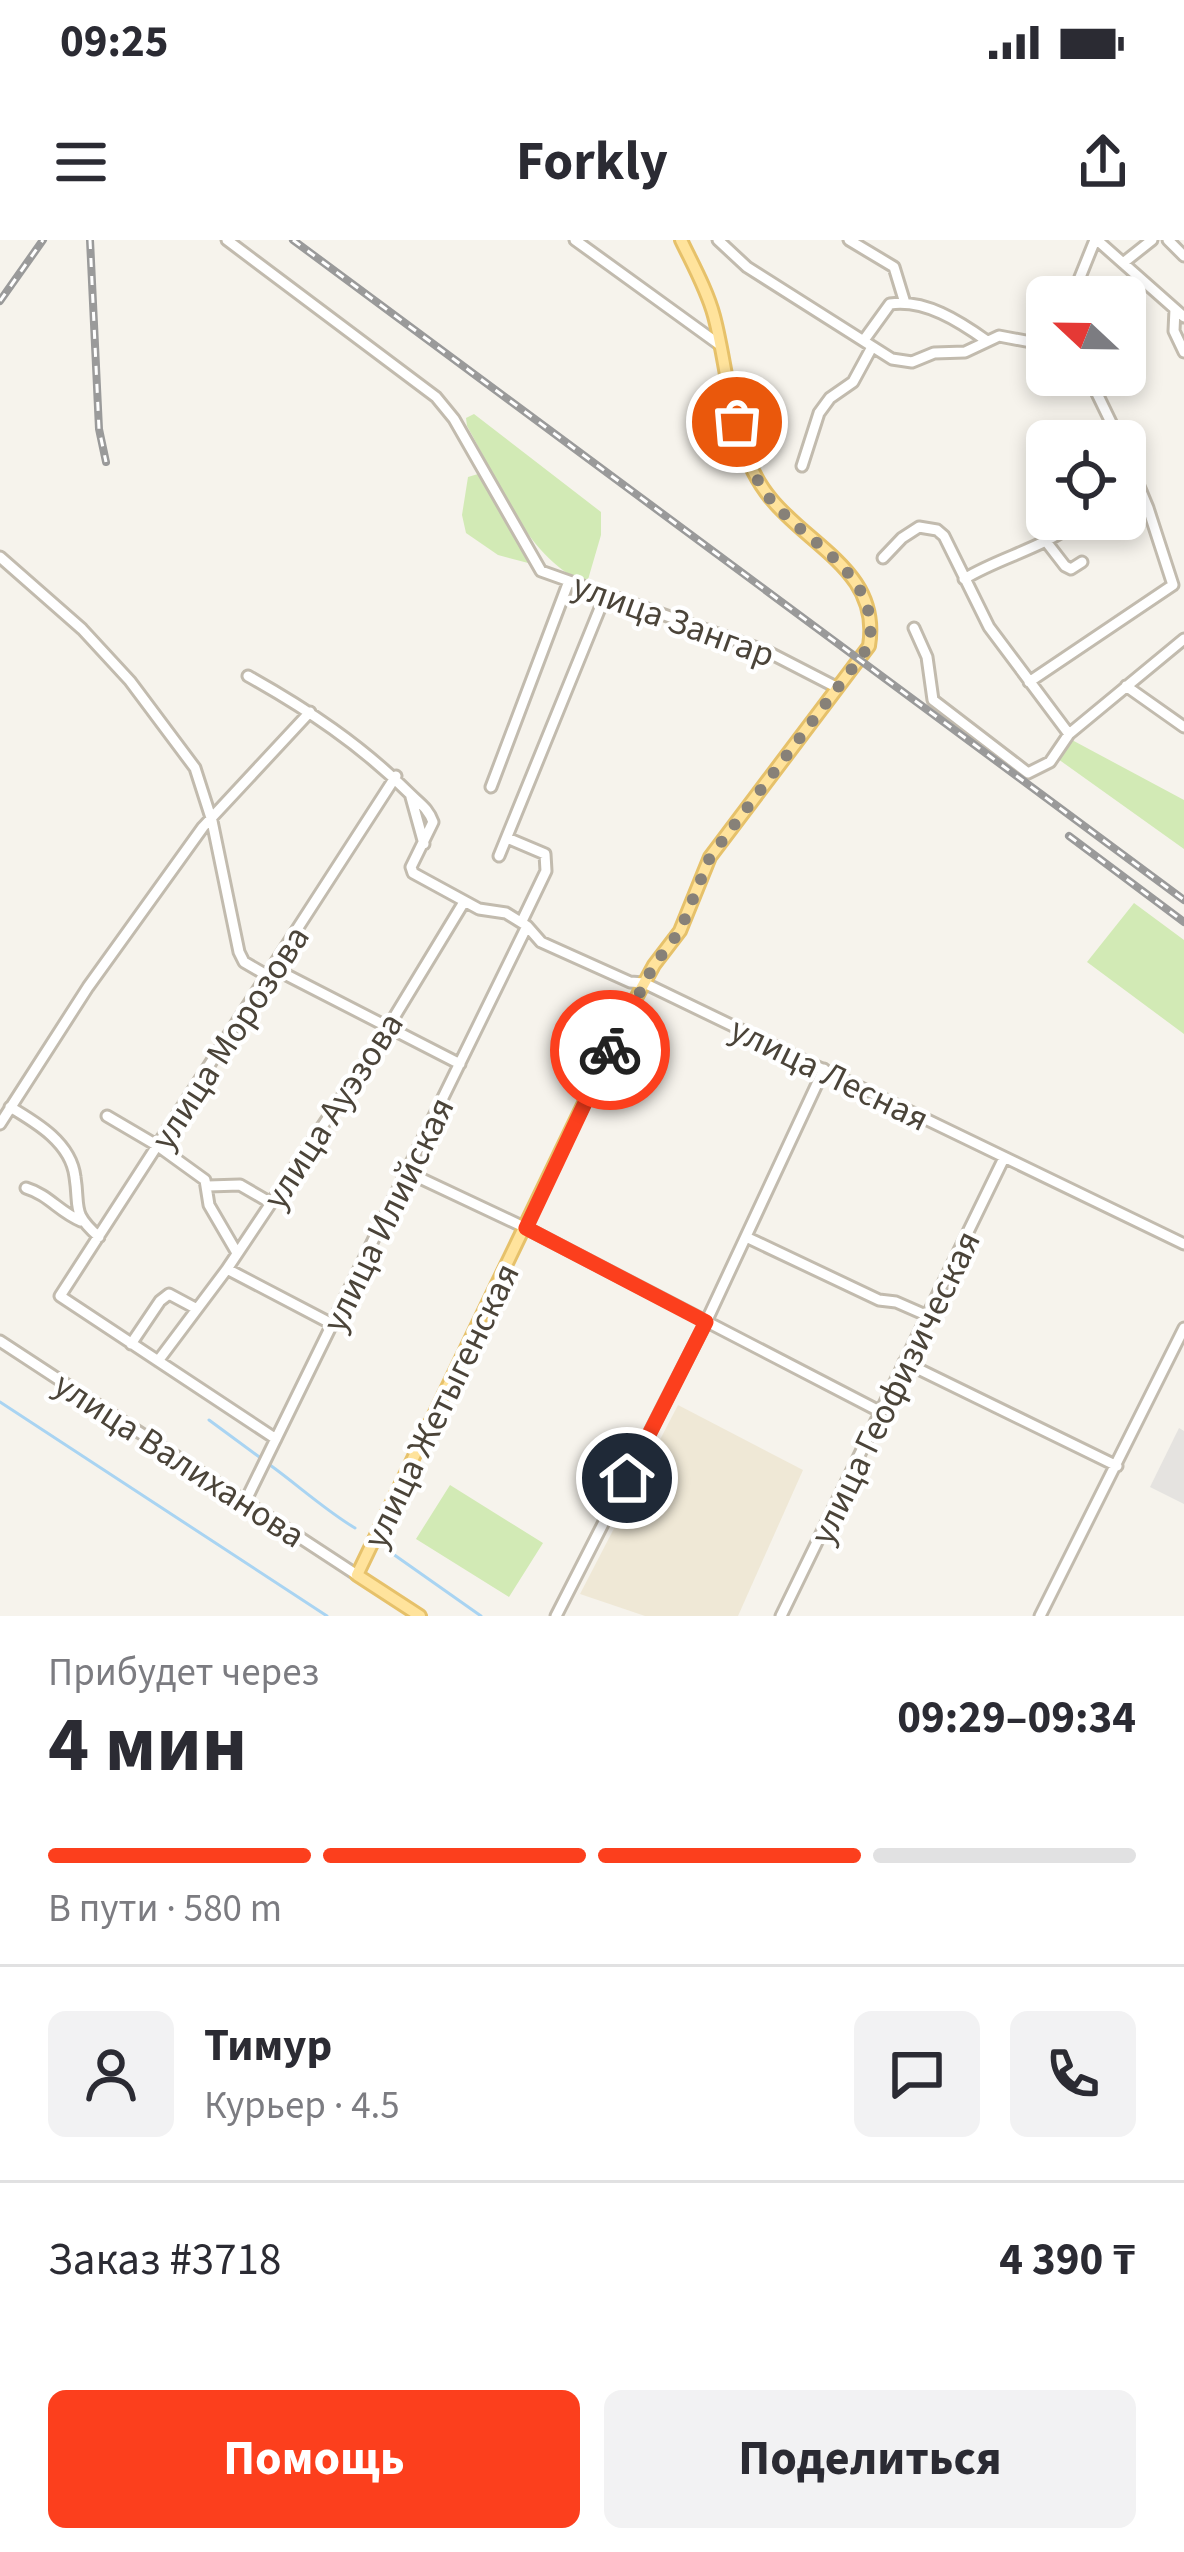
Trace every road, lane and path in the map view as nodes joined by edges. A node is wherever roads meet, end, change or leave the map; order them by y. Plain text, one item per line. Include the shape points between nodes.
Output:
1 (226, 240) edge
2 (575, 240) edge
3 (718, 240) edge
4 (849, 240) edge
5 (1096, 240) edge
6 (1152, 240) edge
7 (1168, 240) edge
8 (680, 241) edge
9 (1184, 256) edge
10 (1123, 263) junction
11 (1081, 276) edge
12 (905, 303) junction
13 (1179, 313) edge
14 (987, 341) junction
15 (1026, 341) edge
16 (868, 344) junction
17 (720, 345) junction
18 (1184, 352) edge
19 (802, 466) dead end
20 (1146, 503) edge
21 (1053, 540) edge
22 (1048, 544) junction
23 (0, 557) edge
24 (883, 559) dead end
25 (1082, 562) dead end
26 (964, 579) junction
27 (569, 581) junction
28 (1173, 585) junction
29 (1184, 591) edge
30 (605, 596) junction
31 (914, 628) dead end
32 (1184, 644) edge
33 (248, 676) dead end
34 (1029, 682) junction
35 (1126, 686) junction
36 (836, 687) junction
37 (310, 712) junction
38 (1184, 727) edge
39 (1069, 734) junction
40 (396, 776) junction
41 (491, 787) dead end
42 (212, 820) junction
43 (507, 838) junction
44 (499, 856) dead end
45 (464, 902) junction
46 (524, 923) junction
47 (541, 942) junction
48 (515, 953) junction
49 (271, 972) junction
50 (644, 983) junction
51 (388, 1028) junction
52 (460, 1064) junction
53 (824, 1069) junction
54 (10, 1106) junction
55 (107, 1116) dead end
56 (0, 1124) edge
57 (158, 1146) junction
58 (1004, 1158) junction
59 (407, 1172) junction
60 (208, 1186) junction
61 (26, 1188) dead end
62 (271, 1203) junction
63 (81, 1221) junction
64 (526, 1228) junction
65 (99, 1237) junction
66 (746, 1237) junction
67 (1184, 1244) edge
68 (237, 1253) junction
69 (227, 1269) junction
70 (197, 1309) junction
71 (928, 1316) junction
72 (706, 1322) junction
73 (334, 1325) junction
74 (1184, 1328) edge
75 (0, 1341) edge
76 (131, 1344) junction
77 (158, 1361) junction
78 (904, 1362) junction
79 (881, 1412) junction
80 (276, 1439) junction
81 (1117, 1466) junction
82 (245, 1502) junction
83 (358, 1575) junction
84 (420, 1616) edge
85 (556, 1616) edge
86 (782, 1616) edge
87 (1040, 1616) edge

1 - 27 street, улица Зангар via 436,397 541,571
2 - 17 street
3 - 16 street
4 - 12 street via 894,267
5 - 10 street
5 - 11 street
6 - 10 street
7 - 9 street
8 - 17 main road, улица Жетыгенская
10 - 13 street
12 - 14 street
12 - 16 street via 890,304
13 - 18 street via 1174,331
14 - 15 street
14 - 16 street via 912,362
16 - 19 street via 853,382 819,412
17 - 36 main road, улица Жетыгенская via 756,477 866,599 869,646
20 - 28 street
21 - 22 street
22 - 25 street via 1068,568
22 - 26 street via 1000,557
23 - 42 street via 82,629 161,719 195,768
24 - 26 street via 902,538 929,527 944,536
26 - 34 street
27 - 30 street, улица Зангар
27 - 41 street
28 - 29 street
28 - 34 street
30 - 36 street, улица Зангар via 768,652
30 - 43 street
31 - 39 street via 933,700 1028,772 1049,762
32 - 35 street
33 - 37 street
34 - 39 street
35 - 38 street
35 - 39 street
36 - 50 main road, улица Жетыгенская via 710,857 680,931
37 - 40 street
37 - 42 street
40 - 45 street via 434,822 411,872
40 - 49 street, улица Морозова
42 - 49 street via 239,952
42 - 54 street
43 - 44 street
43 - 46 street, улица Илийская via 545,854
45 - 46 street
45 - 51 street, улица Ауэзова
46 - 47 street, улица Лесная
46 - 48 street, улица Илийская
47 - 48 street
47 - 50 street, улица Лесная
48 - 52 street, улица Илийская
49 - 51 street
49 - 57 street, улица Морозова
50 - 53 street, улица Лесная
50 - 64 main road, улица Жетыгенская
51 - 52 street
51 - 62 street, улица Ауэзова
52 - 59 street, улица Илийская
53 - 58 street, улица Лесная
53 - 66 street
54 - 56 street
54 - 63 street via 61,1144
55 - 57 street
57 - 60 street
57 - 65 street, улица Морозова
58 - 67 street, улица Лесная
58 - 71 street, улица Геофизическая
59 - 64 street
59 - 73 street, улица Илийская
60 - 62 street via 240,1185
60 - 68 street via 209,1204
61 - 63 street
62 - 68 street, улица Ауэзова
63 - 65 street
64 - 72 street
64 - 83 main road, улица Жетыгенская
65 - 76 street, улица Морозова via 60,1296
66 - 71 street
66 - 72 street
68 - 69 street, улица Ауэзова
69 - 70 street, улица Ауэзова
69 - 73 street
70 - 76 street via 169,1294
70 - 77 street, улица Ауэзова
71 - 78 street, улица Геофизическая
72 - 79 street
72 - 85 street
73 - 80 street, улица Илийская
74 - 81 street
75 - 82 street, улица Валиханова
76 - 77 street
77 - 80 street
78 - 79 street, улица Геофизическая
78 - 81 street
79 - 86 street, улица Геофизическая
80 - 82 street, улица Илийская
81 - 87 street
82 - 83 street, улица Валиханова
83 - 84 main road, улица Валиханова

